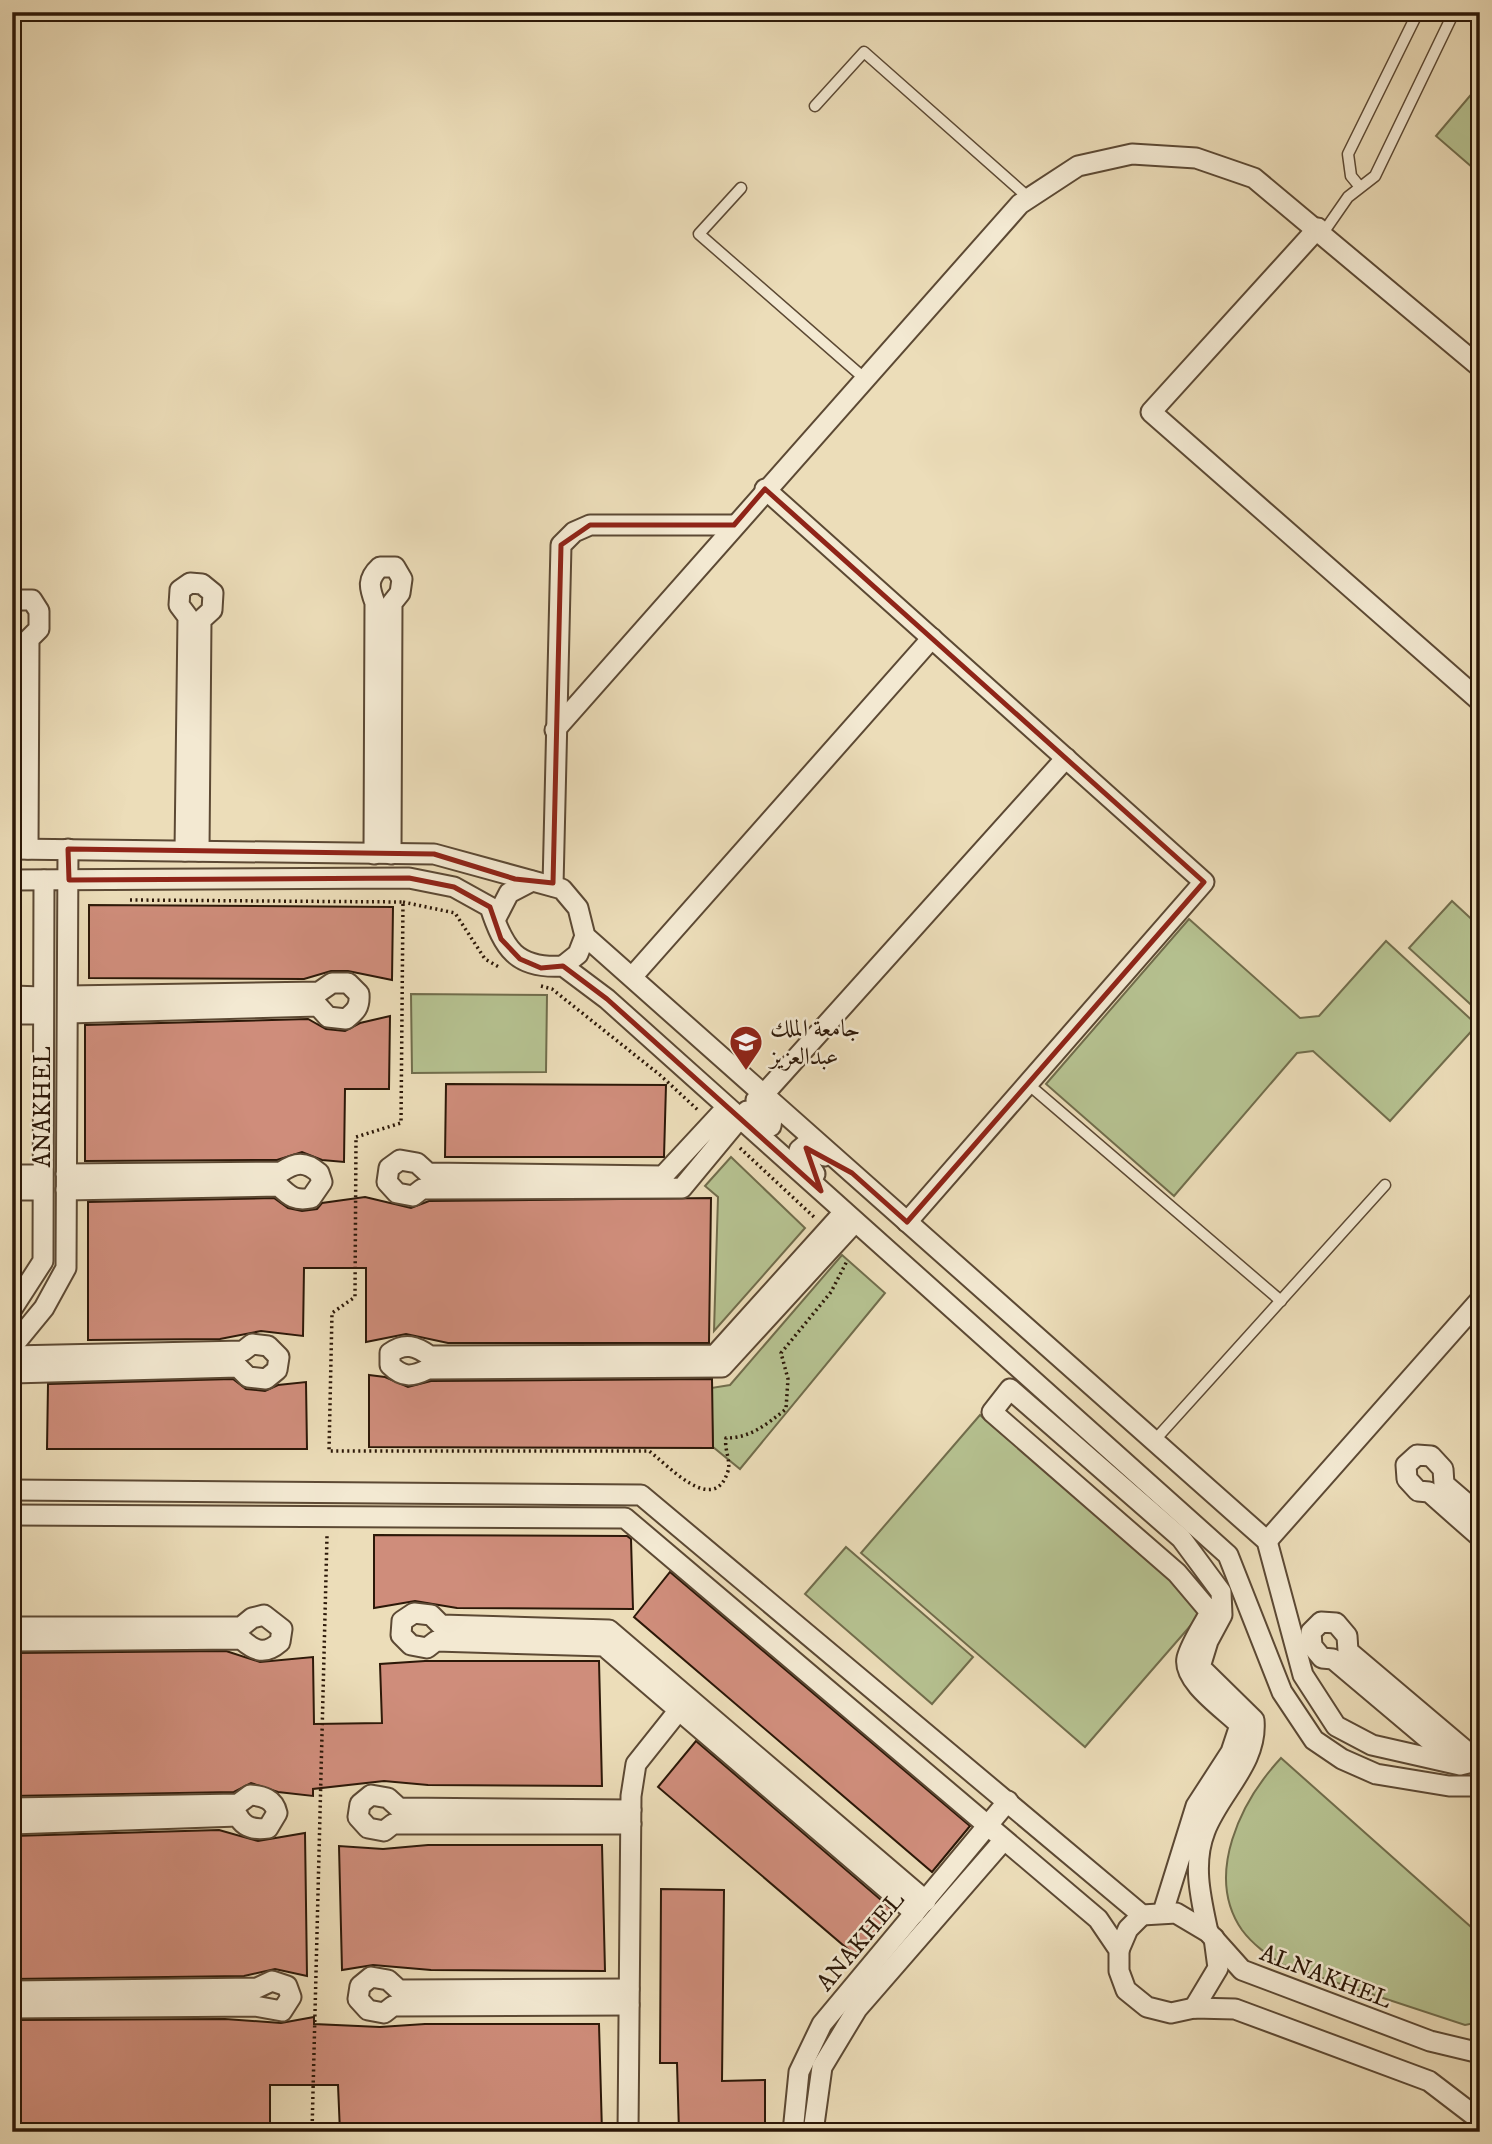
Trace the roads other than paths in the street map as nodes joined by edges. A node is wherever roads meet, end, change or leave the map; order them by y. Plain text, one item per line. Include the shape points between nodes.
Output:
1 (1418, 12) edge
2 (1454, 12) edge
3 (815, 106) dead end
4 (1360, 187) junction
5 (741, 188) dead end
6 (1029, 198) junction
7 (1320, 231) junction
8 (1480, 367) edge
9 (864, 378) junction
10 (765, 489) junction
11 (734, 525) junction
12 (12, 606) edge
13 (12, 632) edge
14 (932, 638) junction
15 (1480, 701) edge
16 (555, 730) junction
17 (1066, 758) junction
18 (18, 849) edge
19 (68, 849) junction
20 (192, 851) junction
21 (382, 854) junction
22 (12, 880) edge
23 (44, 880) junction
24 (69, 880) junction
25 (543, 883) junction
26 (495, 920) junction
27 (585, 936) junction
28 (563, 966) junction
29 (632, 977) junction
30 (12, 996) edge
31 (68, 1004) junction
32 (42, 1005) junction
33 (12, 1014) edge
34 (1028, 1084) junction
35 (757, 1088) junction
36 (727, 1107) junction
37 (852, 1173) junction
38 (12, 1175) edge
39 (41, 1182) junction
40 (66, 1182) junction
41 (1385, 1185) dead end
42 (12, 1190) edge
43 (821, 1191) junction
44 (849, 1217) junction
45 (907, 1222) junction
46 (1480, 1300) edge
47 (1281, 1301) junction
48 (12, 1310) edge
49 (12, 1347) edge
50 (12, 1356) edge
51 (12, 1373) edge
52 (1154, 1441) junction
53 (12, 1490) edge
54 (12, 1515) edge
55 (1480, 1515) edge
56 (1480, 1537) edge
57 (1267, 1542) junction
58 (12, 1627) edge
59 (12, 1641) edge
60 (679, 1710) junction
61 (1472, 1762) edge
62 (1480, 1786) edge
63 (1008, 1801) junction
64 (12, 1808) edge
65 (631, 1817) junction
66 (12, 1824) edge
67 (987, 1827) junction
68 (1003, 1841) junction
69 (920, 1907) junction
70 (1163, 1912) junction
71 (1142, 1915) junction
72 (1211, 1935) junction
73 (1119, 1950) junction
74 (12, 1991) edge
75 (629, 1997) junction
76 (12, 2008) edge
77 (1194, 2008) junction
78 (1480, 2053) edge
79 (1480, 2120) edge
80 (628, 2132) edge
81 (793, 2132) edge
82 (813, 2132) edge

1 - 4 lane via 1348,154 1351,176
2 - 4 lane via 1375,176
3 - 6 lane via 864,52
4 - 7 lane
5 - 9 lane via 699,234
6 - 7 street via 1077,166 1132,154 1196,158 1254,178
6 - 9 street
7 - 8 street
7 - 15 street via 1151,412
9 - 10 street
10 - 11 street
10 - 14 street
11 - 16 street
11 - 16 street via 590,524 561,545
12 - 18 street via 17,600 32,600 39,611 39,629 29,639
13 - 18 street via 16,637
14 - 17 street
14 - 29 street
16 - 25 street
17 - 34 street via 1204,882
17 - 35 street
18 - 19 street
19 - 20 street
19 - 24 street, ANAKHEL
20 - 20 street via 201,620 212,610 213,593 202,584 190,583 180,590 179,605 187,617
20 - 21 street
21 - 21 street via 391,603 400,593 402,579 395,567 380,567 370,576 369,588 375,603
21 - 25 street via 434,854
22 - 23 street
23 - 24 street
23 - 32 street
24 - 26 street via 409,878 454,887 490,907
24 - 31 street, ANAKHEL
25 - 26 street via 509,893
25 - 27 street via 562,889 578,908
26 - 28 street via 501,939 520,959 541,968
27 - 28 street via 578,954
27 - 29 street
28 - 36 street via 607,999
29 - 35 street
30 - 32 street
31 - 31 street via 318,1006 328,1017 346,1019 360,1002 359,993 348,983 332,983 319,992
31 - 40 street, ANAKHEL
32 - 33 street
32 - 39 street
34 - 45 street
34 - 47 lane
35 - 36 street via 756,1102 772,1119 771,1126 763,1126 728,1094
35 - 37 street
36 - 36 street via 663,1176 428,1173 417,1163 400,1160 388,1168 387,1182 397,1193 413,1196 422,1189 682,1188
36 - 43 street
37 - 43 street via 805,1145 799,1150
37 - 45 street
38 - 39 street
39 - 42 street
39 - 48 street via 43,1261
40 - 40 street via 279,1186 300,1200 311,1198 321,1182 319,1173 302,1163 281,1172
40 - 49 street, ANAKHEL via 66,1268 44,1308
41 - 47 lane
43 - 44 street
44 - 44 street via 715,1355 430,1356 416,1347 400,1346 390,1353 390,1365 400,1375 415,1376 428,1369 722,1367
44 - 62 street via 1228,1555 1282,1692 1314,1740 1376,1774 1449,1786
45 - 52 street
46 - 57 street
47 - 52 lane
50 - 51 street via 243,1350 252,1344 268,1346 279,1357 277,1370 266,1379 248,1377 238,1367
52 - 57 street
53 - 63 street via 641,1495
54 - 67 street via 625,1518
55 - 56 street via 1444,1484 1443,1469 1431,1456 1417,1455 1406,1465 1407,1479 1418,1491 1429,1492
57 - 61 street via 1303,1675 1336,1726 1372,1745
58 - 59 street via 241,1627 264,1615 282,1629 281,1642 261,1652 241,1639
60 - 65 street via 636,1764
60 - 69 street
60 - 69 street via 604,1646 436,1642 427,1648 411,1646 401,1635 402,1621 414,1613 431,1615 441,1625 609,1630
61 - 61 street via 1348,1651 1347,1636 1335,1623 1321,1622 1311,1632 1312,1646 1322,1658 1333,1659
63 - 67 street, ANAKHEL
63 - 71 street
64 - 66 street via 238,1804 250,1795 268,1798 277,1813 268,1828 259,1829 245,1825 238,1816
65 - 65 street via 399,1808 388,1798 371,1795 360,1804 358,1818 368,1828 384,1831 393,1824
65 - 75 street
67 - 68 street
67 - 69 street, ANAKHEL
68 - 73 street via 1098,1919
68 - 82 street via 857,2009 822,2067
69 - 81 street, ANAKHEL via 822,2024 799,2073
70 - 71 street, ALNAKHEL
70 - 72 street, ALNAKHEL via 1176,1913
70 - 72 street via 1196,1806 1231,1752 1240,1725 1194,1684 1188,1668 1187,1658 1210,1612 1177,1573 992,1412 1010,1389 1181,1538 1221,1592 1222,1615 1200,1667 1254,1720 1256,1740 1205,1832 1197,1880
71 - 73 street via 1128,1928
72 - 77 street via 1218,1968
72 - 78 street, ALNAKHEL via 1242,1970 1430,2041
73 - 77 street via 1119,1971 1126,1990 1147,2007 1171,2013
74 - 76 street via 257,1988 272,1981 287,1986 291,1997 282,2011 255,2006
75 - 75 street via 399,1990 388,1980 371,1977 360,1986 358,1999 368,2010 384,2013 393,2006
75 - 80 street
77 - 79 street via 1235,2009 1429,2081

